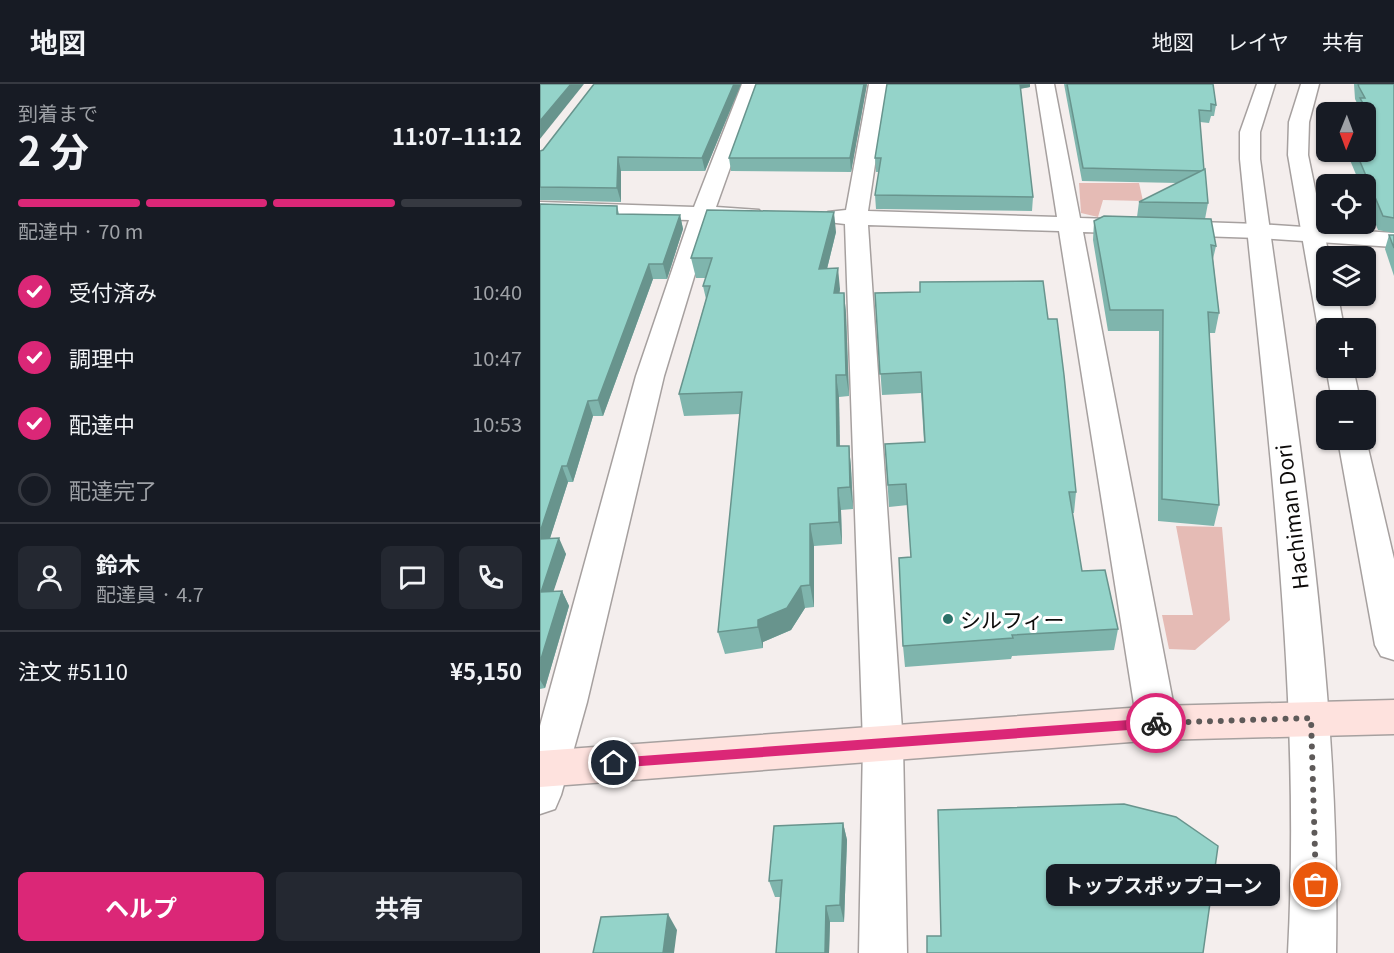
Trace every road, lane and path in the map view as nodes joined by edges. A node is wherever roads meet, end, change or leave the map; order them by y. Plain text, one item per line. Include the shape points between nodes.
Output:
1 (751, 84) edge
2 (878, 84) edge
3 (1045, 84) edge
4 (1266, 84) edge
5 (1310, 84) edge
6 (540, 209) edge
7 (702, 214) junction
8 (773, 216) edge
9 (809, 217) edge
10 (856, 218) junction
11 (1068, 225) junction
12 (1258, 231) junction
13 (1313, 234) junction
14 (1394, 240) edge
15 (1329, 318) edge
16 (1355, 450) edge
17 (1394, 645) edge
18 (1394, 717) edge
19 (1311, 718) junction
20 (1157, 723) junction
21 (883, 744) junction
22 (542, 777) edge
23 (884, 953) edge
24 (1312, 953) edge

1 - 7 street
2 - 10 street
3 - 11 street
4 - 12 street, Hachiman Dori via 1250,132
5 - 13 street via 1297,139 1301,181
6 - 7 street
7 - 8 street
7 - 22 street via 650,376 567,702
9 - 10 street
10 - 11 street
10 - 21 street
11 - 12 street
11 - 20 street
12 - 13 street
12 - 19 street, Hachiman Dori via 1302,605
13 - 14 street
13 - 15 street
16 - 17 street
18 - 19 main road
19 - 20 main road
19 - 24 street, Hachiman Dori via 1316,885
20 - 21 main road
21 - 22 main road
21 - 23 street

